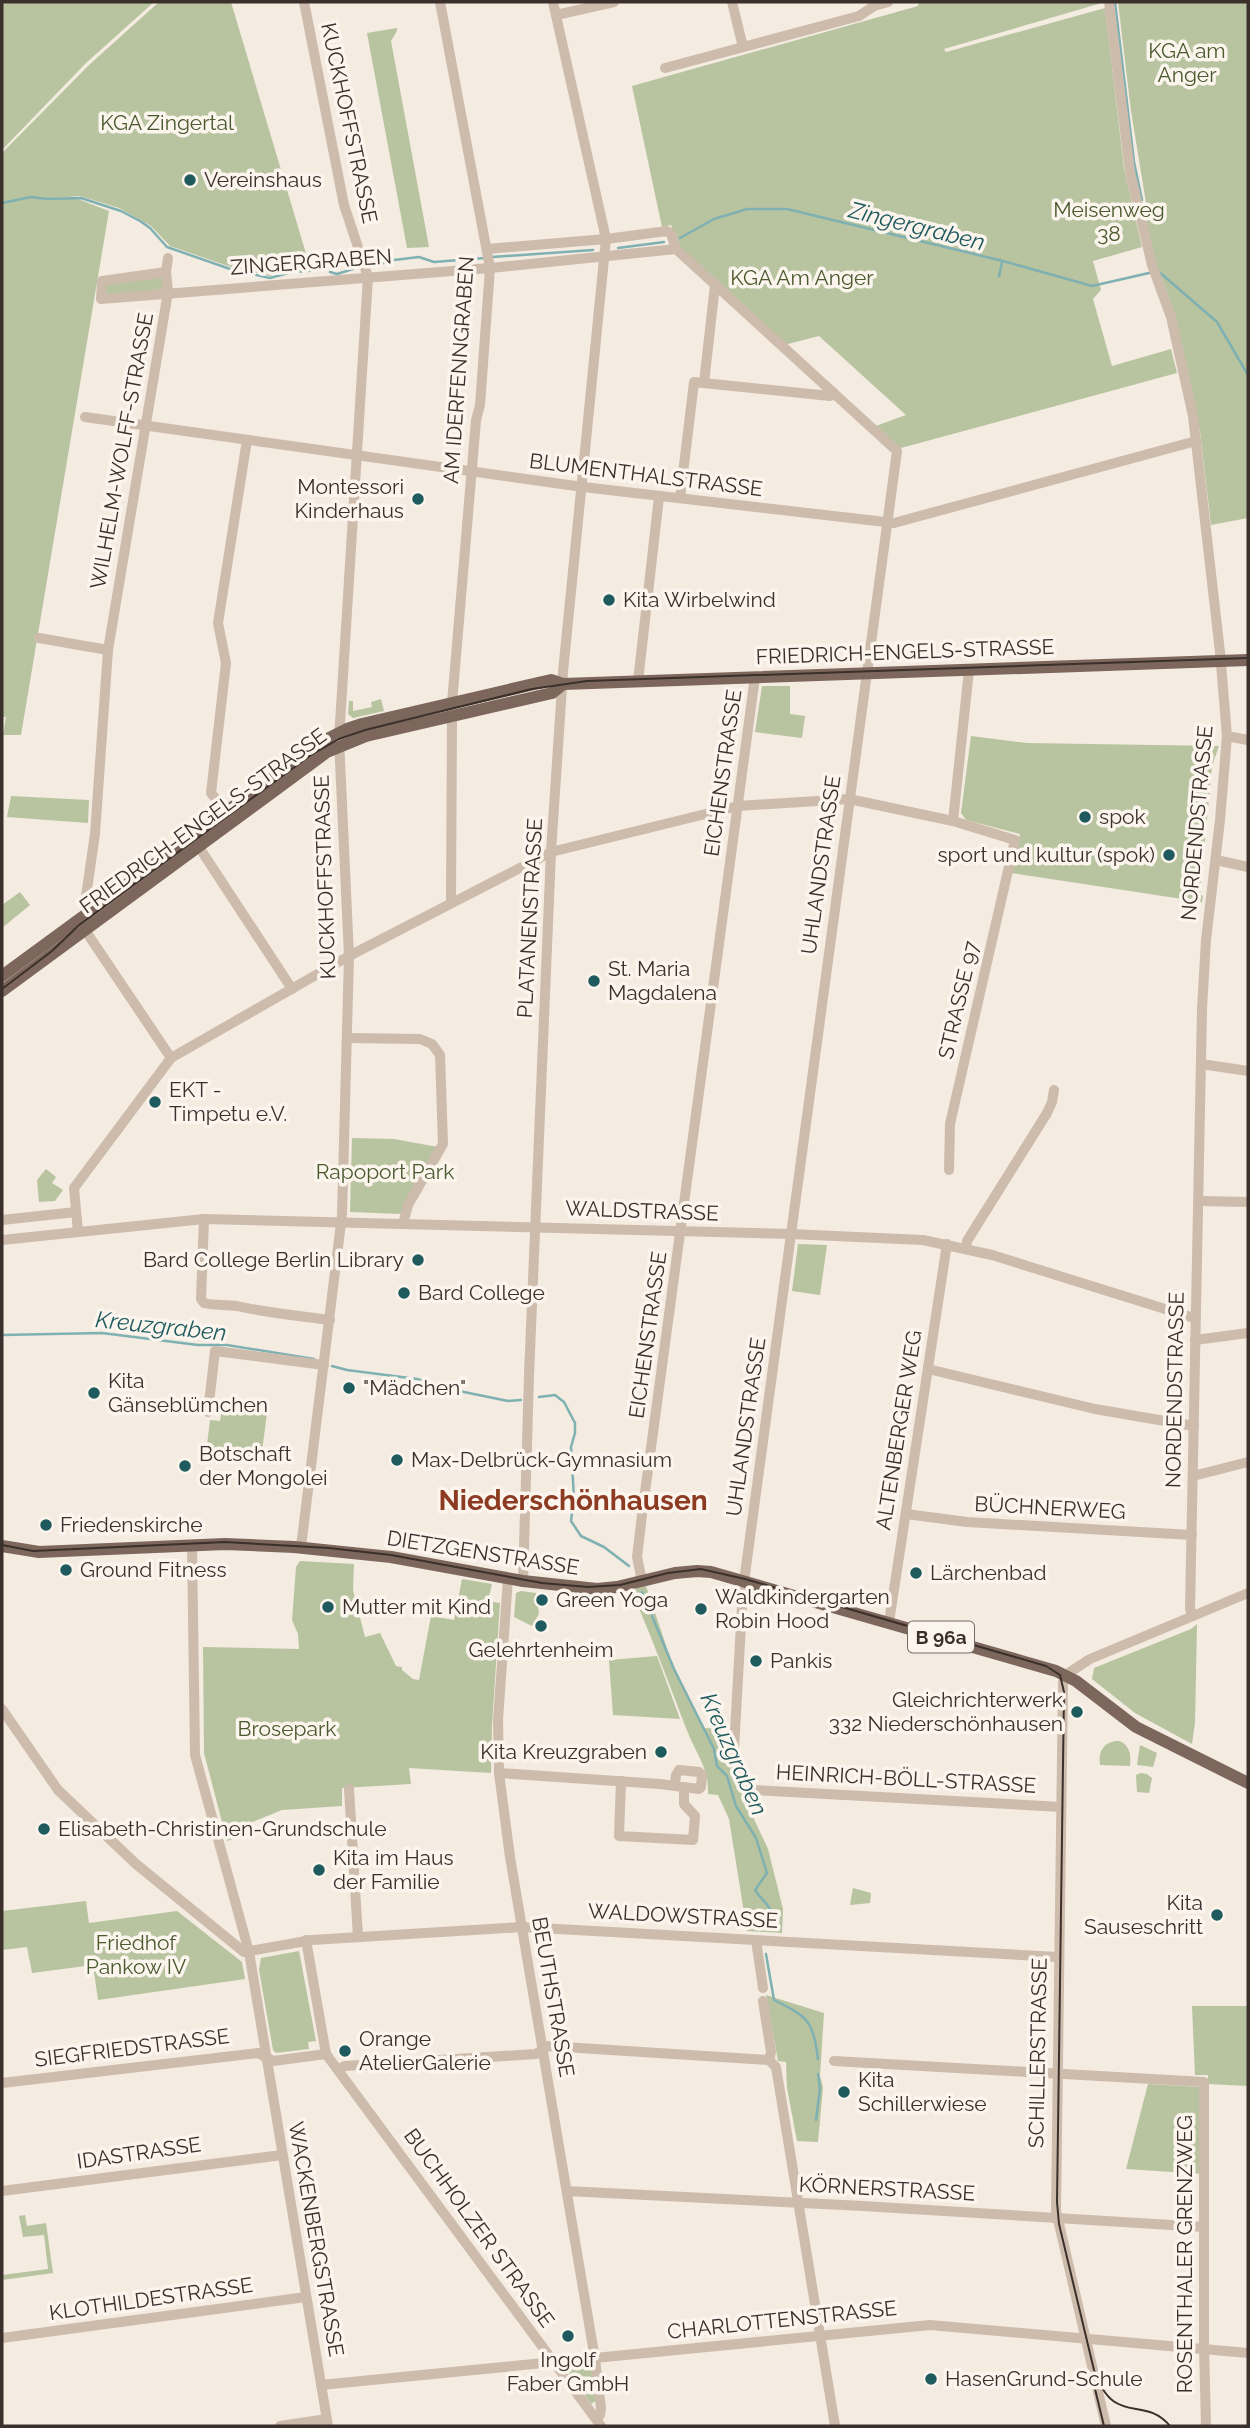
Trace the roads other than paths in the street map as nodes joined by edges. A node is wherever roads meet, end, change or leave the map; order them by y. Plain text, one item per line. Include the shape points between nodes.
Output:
1 (304, 2) edge
2 (440, 2) edge
3 (554, 2) edge
4 (614, 2) edge
5 (732, 2) edge
6 (888, 2) edge
7 (1109, 2) edge
8 (556, 15) junction
9 (743, 47) junction
10 (665, 68) dead end
11 (606, 239) junction
12 (675, 248) junction
13 (168, 258) dead end
14 (488, 258) junction
15 (605, 258) junction
16 (166, 272) junction
17 (368, 277) junction
18 (715, 285) junction
19 (168, 292) junction
20 (704, 383) junction
21 (833, 392) junction
22 (85, 416) dead end
23 (147, 426) junction
24 (247, 440) junction
25 (1196, 441) junction
26 (356, 456) junction
27 (471, 472) junction
28 (583, 487) junction
29 (659, 497) junction
30 (680, 498) junction
31 (887, 522) junction
32 (39, 638) dead end
33 (108, 650) junction
34 (1248, 660) edge
35 (1221, 661) junction
36 (969, 670) junction
37 (866, 673) junction
38 (755, 677) junction
39 (638, 681) junction
40 (563, 684) junction
41 (452, 709) junction
42 (339, 732) junction
43 (1227, 736) junction
44 (1248, 740) edge
45 (339, 746) junction
46 (849, 799) junction
47 (738, 806) junction
48 (226, 811) junction
49 (953, 821) junction
50 (199, 847) junction
51 (551, 852) junction
52 (1216, 860) junction
53 (1248, 867) edge
54 (451, 903) junction
55 (90, 910) junction
56 (85, 930) junction
57 (349, 956) junction
58 (2, 976) edge
59 (292, 989) junction
60 (2, 991) edge
61 (347, 1038) junction
62 (171, 1058) junction
63 (1201, 1065) junction
64 (1248, 1071) edge
65 (1054, 1090) dead end
66 (948, 1170) dead end
67 (1199, 1201) junction
68 (1248, 1202) edge
69 (75, 1212) junction
70 (204, 1219) junction
71 (2, 1220) edge
72 (341, 1223) junction
73 (402, 1224) junction
74 (536, 1227) junction
75 (682, 1231) junction
76 (78, 1232) junction
77 (792, 1234) junction
78 (2, 1240) edge
79 (947, 1244) junction
80 (966, 1248) junction
81 (1195, 1318) junction
82 (330, 1320) junction
83 (1248, 1334) edge
84 (1195, 1340) junction
85 (324, 1365) junction
86 (928, 1369) junction
87 (208, 1412) dead end
88 (1194, 1426) junction
89 (1248, 1462) edge
90 (1193, 1476) junction
91 (906, 1514) junction
92 (1192, 1535) junction
93 (192, 1545) junction
94 (301, 1548) junction
95 (2, 1550) edge
96 (508, 1578) junction
97 (523, 1581) junction
98 (642, 1581) junction
99 (744, 1581) junction
100 (1248, 1593) edge
101 (1193, 1616) junction
102 (889, 1622) junction
103 (1066, 1675) junction
104 (2, 1709) edge
105 (499, 1773) junction
106 (621, 1781) junction
107 (1248, 1783) edge
108 (349, 1790) dead end
109 (1061, 1807) junction
110 (522, 1927) junction
111 (358, 1937) junction
112 (306, 1940) junction
113 (755, 1940) junction
114 (249, 1952) junction
115 (1058, 1957) junction
116 (763, 1988) dead end
117 (763, 2001) dead end
118 (543, 2049) junction
119 (326, 2054) junction
120 (266, 2057) junction
121 (769, 2060) junction
122 (834, 2061) dead end
123 (339, 2069) junction
124 (1057, 2072) junction
125 (2, 2083) edge
126 (282, 2155) junction
127 (2, 2191) edge
128 (567, 2191) junction
129 (799, 2203) junction
130 (1056, 2219) junction
131 (1205, 2227) junction
132 (306, 2297) junction
133 (821, 2334) junction
134 (1084, 2337) junction
135 (2, 2338) edge
136 (1204, 2347) junction
137 (1248, 2353) edge
138 (595, 2360) junction
139 (554, 2363) junction
140 (321, 2385) junction
141 (599, 2422) edge
142 (327, 2423) edge
143 (280, 2426) edge
144 (835, 2426) edge
145 (1106, 2426) edge
146 (1206, 2426) edge

1 - 17 street, KUCKHOFFSTRASSE via 344,205
2 - 14 street, AM IDERFENNGRABEN
3 - 8 street
4 - 8 street
5 - 9 street
6 - 9 street via 859,16
7 - 25 street, NORDENDSTRASSE via 1130,172 1152,265 1171,317
8 - 11 street
9 - 10 street
11 - 12 street, ZINGERGRABEN via 667,231
11 - 14 street, ZINGERGRABEN
11 - 15 street
12 - 15 street, ZINGERGRABEN
12 - 18 street, UHLANDSTRASSE
13 - 16 street, WILHELM-WOLFF-STRASSE
14 - 15 street, ZINGERGRABEN
14 - 17 street, ZINGERGRABEN
14 - 27 street, AM IDERFENNGRABEN via 480,405
15 - 28 street, PLATANENSTRASSE
16 - 19 street, WILHELM-WOLFF-STRASSE
16 - 19 street, ZINGERGRABEN via 102,281 102,299
17 - 19 street, ZINGERGRABEN
17 - 26 street, KUCKHOFFSTRASSE
18 - 20 street
18 - 21 street, UHLANDSTRASSE
19 - 23 street, WILHELM-WOLFF-STRASSE
20 - 21 street via 830,396
20 - 30 street via 692,384
21 - 31 street, UHLANDSTRASSE via 897,451
22 - 23 street, BLUMENTHALSTRASSE
23 - 24 street, BLUMENTHALSTRASSE
23 - 33 street, WILHELM-WOLFF-STRASSE
24 - 26 street, BLUMENTHALSTRASSE
24 - 48 street via 218,624 226,663 211,793
25 - 31 street, BLUMENTHALSTRASSE
25 - 35 street, NORDENDSTRASSE
26 - 27 street, BLUMENTHALSTRASSE
26 - 42 street, KUCKHOFFSTRASSE
27 - 28 street, BLUMENTHALSTRASSE
27 - 41 street, AM IDERFENNGRABEN
28 - 29 street, BLUMENTHALSTRASSE
28 - 40 street, PLATANENSTRASSE
29 - 30 street, BLUMENTHALSTRASSE
29 - 39 street
30 - 31 street, BLUMENTHALSTRASSE
31 - 37 street, UHLANDSTRASSE
32 - 33 street
33 - 55 street, WILHELM-WOLFF-STRASSE via 95,834 85,903
34 - 35 main road, FRIEDRICH-ENGELS-STRASSE
35 - 36 main road, FRIEDRICH-ENGELS-STRASSE
35 - 43 street, NORDENDSTRASSE
36 - 37 main road, FRIEDRICH-ENGELS-STRASSE
36 - 49 street
37 - 38 main road, FRIEDRICH-ENGELS-STRASSE
37 - 46 street, UHLANDSTRASSE
38 - 39 main road, FRIEDRICH-ENGELS-STRASSE
38 - 47 street, EICHENSTRASSE
39 - 40 main road, FRIEDRICH-ENGELS-STRASSE
40 - 41 main road, FRIEDRICH-ENGELS-STRASSE via 547,681
40 - 51 street, PLATANENSTRASSE
41 - 42 main road, FRIEDRICH-ENGELS-STRASSE
41 - 45 main road, FRIEDRICH-ENGELS-STRASSE
41 - 54 street, AM IDERFENNGRABEN
42 - 45 street, KUCKHOFFSTRASSE
42 - 48 main road, FRIEDRICH-ENGELS-STRASSE
43 - 44 street
43 - 52 street, NORDENDSTRASSE
45 - 50 main road, FRIEDRICH-ENGELS-STRASSE
45 - 57 street, KUCKHOFFSTRASSE
46 - 47 street
46 - 49 street
46 - 77 street, UHLANDSTRASSE
47 - 51 street
47 - 75 street, EICHENSTRASSE
48 - 55 main road, FRIEDRICH-ENGELS-STRASSE
49 - 66 street, STRASSE 97 via 1015,840 950,1124
50 - 56 main road, FRIEDRICH-ENGELS-STRASSE
50 - 59 street
51 - 54 street
51 - 74 street, PLATANENSTRASSE
52 - 53 street
52 - 63 street, NORDENDSTRASSE via 1206,940
54 - 57 street
55 - 56 street, WILHELM-WOLFF-STRASSE
55 - 58 main road, FRIEDRICH-ENGELS-STRASSE
56 - 60 main road, FRIEDRICH-ENGELS-STRASSE
56 - 62 street
57 - 59 street
57 - 61 street, KUCKHOFFSTRASSE
59 - 62 street
61 - 72 street, KUCKHOFFSTRASSE
61 - 73 street via 424,1040 440,1055 443,1144
62 - 69 street via 74,1188
63 - 64 street
63 - 67 street, NORDENDSTRASSE
65 - 80 street via 1052,1102
67 - 68 street
67 - 81 street, NORDENDSTRASSE
69 - 71 street
69 - 76 street
70 - 72 street, WALDSTRASSE
70 - 76 street, WALDSTRASSE
70 - 82 street via 204,1303
72 - 73 street, WALDSTRASSE
72 - 82 street, KUCKHOFFSTRASSE
73 - 74 street, WALDSTRASSE
74 - 75 street, WALDSTRASSE
74 - 97 street, PLATANENSTRASSE
75 - 77 street, WALDSTRASSE
75 - 98 street, EICHENSTRASSE via 637,1557
76 - 78 street, WALDSTRASSE
77 - 79 street, WALDSTRASSE
77 - 99 street, UHLANDSTRASSE
79 - 80 street, WALDSTRASSE
79 - 86 street, ALTENBERGER WEG
80 - 81 street, WALDSTRASSE
81 - 84 street, NORDENDSTRASSE
82 - 85 street, KUCKHOFFSTRASSE
83 - 84 street
84 - 88 street, NORDENDSTRASSE
85 - 87 street via 215,1351
85 - 94 street, KUCKHOFFSTRASSE
86 - 88 street via 1095,1409
86 - 91 street, ALTENBERGER WEG
88 - 90 street, NORDENDSTRASSE
89 - 90 street
90 - 92 street, NORDENDSTRASSE
91 - 92 street, BÜCHNERWEG via 967,1522
91 - 102 street, ALTENBERGER WEG
92 - 101 street, NORDENDSTRASSE
93 - 94 main road, DIETZGENSTRASSE / B 96a
93 - 95 main road, DIETZGENSTRASSE / B 96a
93 - 114 street via 195,1755
94 - 96 main road, DIETZGENSTRASSE / B 96a via 391,1557
96 - 97 main road, DIETZGENSTRASSE / B 96a
96 - 105 street, BEUTHSTRASSE
97 - 98 main road, DIETZGENSTRASSE / B 96a via 597,1589
98 - 99 main road, DIETZGENSTRASSE / B 96a via 697,1571
99 - 102 main road, DIETZGENSTRASSE / B 96a
99 - 109 street, HEINRICH-BÖLL-STRASSE via 734,1749 752,1788
100 - 101 street
101 - 103 street via 1090,1659
102 - 103 main road, DIETZGENSTRASSE / B 96a
103 - 107 main road, DIETZGENSTRASSE / B 96a via 1136,1727
103 - 109 street, SCHILLERSTRASSE
104 - 114 street via 58,1790 136,1864
105 - 106 street
105 - 110 street, BEUTHSTRASSE
106 - 106 street via 680,1787 684,1804 695,1816 693,1840 619,1836
108 - 111 street
109 - 115 street, SCHILLERSTRASSE
110 - 111 street, WALDOWSTRASSE
110 - 113 street, WALDOWSTRASSE
110 - 118 street, BEUTHSTRASSE
111 - 112 street, WALDOWSTRASSE
112 - 114 street, WALDOWSTRASSE
112 - 119 street
113 - 115 street, WALDOWSTRASSE
113 - 116 street
114 - 120 street, WACKENBERGSTRASSE
115 - 124 street, SCHILLERSTRASSE
117 - 121 street
118 - 121 street
118 - 123 street via 536,2054
118 - 128 street, BEUTHSTRASSE
119 - 120 street, SIEGFRIEDSTRASSE via 273,2061
119 - 123 street, BUCHHOLZER STRASSE
120 - 125 street, SIEGFRIEDSTRASSE via 258,2053
120 - 126 street, WACKENBERGSTRASSE
121 - 129 street via 776,2067
122 - 124 street
123 - 139 street, BUCHHOLZER STRASSE
124 - 130 street, SCHILLERSTRASSE
124 - 131 street, ROSENTHALER GRENZWEG via 1204,2082
126 - 127 street, IDASTRASSE
126 - 132 street, WACKENBERGSTRASSE
128 - 129 street, KÖRNERSTRASSE
128 - 138 street, BEUTHSTRASSE
129 - 130 street, KÖRNERSTRASSE
129 - 133 street
130 - 131 street, KÖRNERSTRASSE
130 - 134 street, SCHILLERSTRASSE
131 - 136 street, ROSENTHALER GRENZWEG
132 - 135 street, KLOTHILDESTRASSE
132 - 140 street, WACKENBERGSTRASSE
133 - 134 street, CHARLOTTENSTRASSE via 930,2325
133 - 138 street, CHARLOTTENSTRASSE
133 - 144 street
134 - 136 street, CHARLOTTENSTRASSE
134 - 145 street, SCHILLERSTRASSE
136 - 137 street, CHARLOTTENSTRASSE
136 - 146 street, ROSENTHALER GRENZWEG
138 - 139 street, CHARLOTTENSTRASSE
138 - 141 street, BEUTHSTRASSE
139 - 140 street, CHARLOTTENSTRASSE
139 - 141 street, BUCHHOLZER STRASSE
140 - 142 street, WACKENBERGSTRASSE
142 - 143 street

